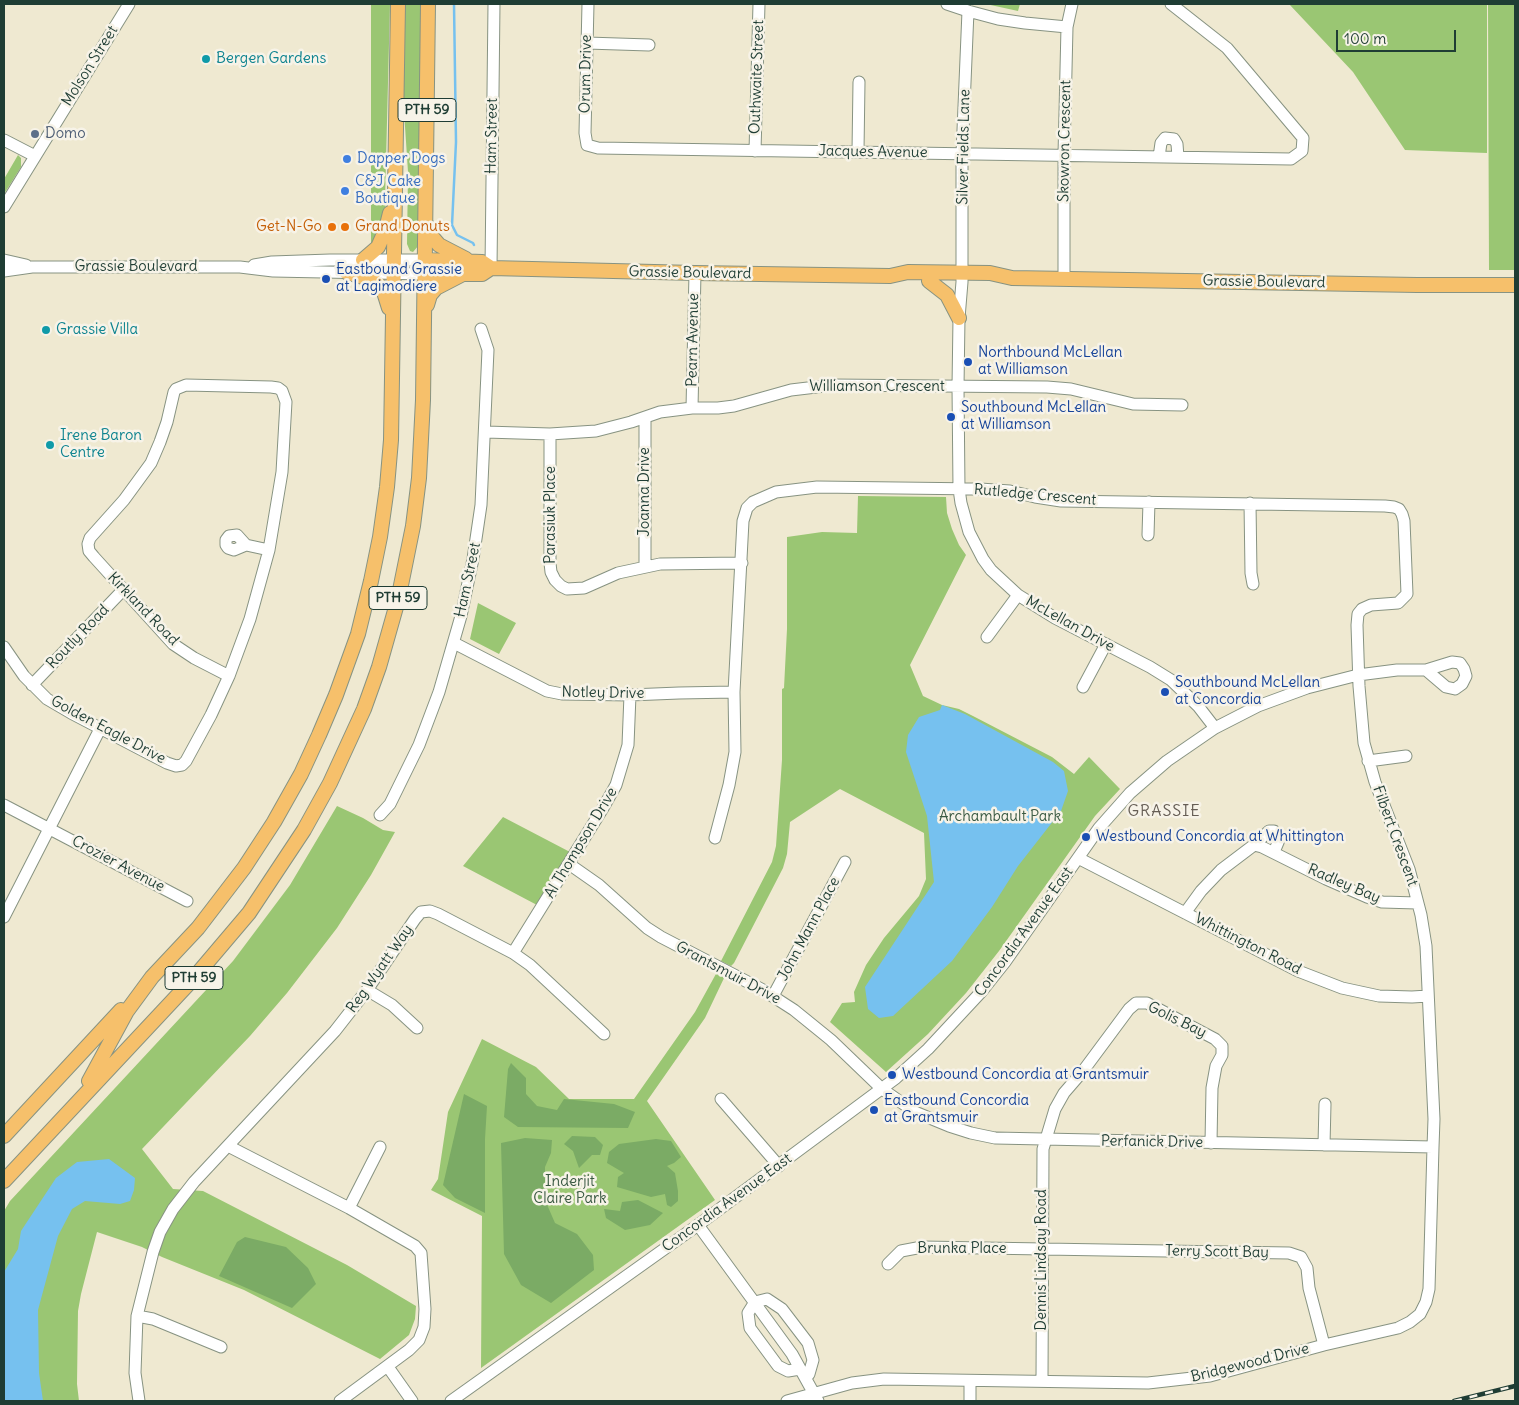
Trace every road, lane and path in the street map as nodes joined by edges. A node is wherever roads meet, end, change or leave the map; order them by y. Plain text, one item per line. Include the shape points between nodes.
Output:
1 (129, 4) edge
2 (398, 4) edge
3 (428, 4) edge
4 (494, 4) edge
5 (588, 4) edge
6 (760, 4) edge
7 (947, 4) edge
8 (1072, 4) edge
9 (1171, 4) edge
10 (968, 12) junction
11 (1067, 27) junction
12 (587, 43) junction
13 (649, 45) dead end
14 (859, 82) dead end
15 (4, 140) edge
16 (588, 144) joint
17 (755, 150) junction
18 (858, 152) junction
19 (962, 154) junction
20 (35, 156) junction
21 (1064, 156) junction
22 (1159, 157) junction
23 (1178, 157) junction
24 (396, 193) junction
25 (4, 205) edge
26 (426, 215) junction
27 (4, 260) edge
28 (363, 260) junction
29 (473, 262) junction
30 (32, 267) junction
31 (240, 267) junction
32 (394, 267) junction
33 (425, 267) junction
34 (491, 268) junction
35 (4, 270) edge
36 (346, 272) junction
37 (695, 273) junction
38 (463, 274) junction
39 (890, 276) junction
40 (962, 277) junction
41 (1064, 279) junction
42 (929, 282) junction
43 (1515, 285) edge
44 (959, 318) junction
45 (393, 326) junction
46 (481, 329) dead end
47 (424, 330) junction
48 (958, 387) junction
49 (1182, 405) dead end
50 (692, 408) junction
51 (645, 418) junction
52 (486, 432) junction
53 (550, 434) junction
54 (959, 489) junction
55 (1149, 502) junction
56 (1250, 503) junction
57 (1148, 535) dead end
58 (246, 545) dead end
59 (89, 550) joint
60 (269, 550) junction
61 (742, 563) junction
62 (645, 566) junction
63 (1253, 584) dead end
64 (123, 590) junction
65 (1018, 595) junction
66 (987, 637) dead end
67 (454, 644) junction
68 (1106, 644) junction
69 (4, 647) edge
70 (1426, 670) dead end
71 (1358, 675) junction
72 (229, 676) junction
73 (32, 685) junction
74 (1083, 687) dead end
75 (734, 692) junction
76 (630, 696) junction
77 (100, 728) junction
78 (1214, 728) junction
79 (1406, 756) dead end
80 (1368, 761) junction
81 (4, 805) edge
82 (380, 815) dead end
83 (49, 828) junction
84 (715, 838) dead end
85 (1254, 845) junction
86 (1274, 852) junction
87 (1078, 858) junction
88 (845, 862) dead end
89 (568, 864) junction
90 (187, 901) dead end
91 (1417, 903) junction
92 (1185, 913) junction
93 (4, 917) edge
94 (514, 953) junction
95 (152, 977) junction
96 (367, 990) junction
97 (773, 996) junction
98 (1428, 996) junction
99 (417, 1028) dead end
100 (604, 1034) dead end
101 (882, 1089) junction
102 (80, 1098) junction
103 (722, 1099) dead end
104 (1325, 1104) dead end
105 (4, 1136) edge
106 (1046, 1140) junction
107 (1211, 1143) junction
108 (1324, 1145) junction
109 (228, 1146) junction
110 (380, 1147) dead end
111 (1433, 1147) junction
112 (779, 1166) junction
113 (4, 1181) edge
114 (349, 1208) junction
115 (698, 1225) junction
116 (1042, 1249) junction
117 (888, 1264) dead end
118 (754, 1302) junction
119 (137, 1316) junction
120 (1324, 1345) junction
121 (221, 1347) dead end
122 (388, 1367) junction
123 (803, 1373) junction
124 (970, 1381) junction
125 (1042, 1381) junction
126 (816, 1398) edge
127 (139, 1401) edge
128 (340, 1401) edge
129 (412, 1401) edge
130 (451, 1401) edge
131 (788, 1401) edge
132 (970, 1401) edge

1 - 20 street, Molson Street
2 - 24 main road, PTH 59
3 - 26 main road, PTH 59
4 - 34 street, Ham Street
5 - 12 street, Orum Drive
6 - 17 street, Outhwaite Street
7 - 10 street
8 - 11 street, Skowron Crescent
9 - 23 street, Jacques Avenue via 1227,48 1303,138 1302,151 1291,159
10 - 11 street
10 - 19 street, Silver Fields Lane
11 - 21 street, Skowron Crescent
12 - 13 street
12 - 16 street, Orum Drive via 585,133
14 - 18 street
15 - 20 street
16 - 17 street, Jacques Avenue via 598,148
17 - 18 street, Jacques Avenue
18 - 19 street, Jacques Avenue
19 - 21 street, Jacques Avenue
19 - 40 street, Silver Fields Lane
20 - 25 street, Molson Street
21 - 22 street, Jacques Avenue
21 - 41 street, Skowron Crescent
22 - 23 street, Jacques Avenue
22 - 23 street via 1165,138 1174,139
24 - 28 main road via 381,241 376,250
24 - 32 main road, PTH 59
26 - 29 main road via 436,242
26 - 33 main road, PTH 59
27 - 30 street, Grassie Boulevard
28 - 31 street, Grassie Boulevard via 272,262
28 - 32 street, Grassie Boulevard
29 - 33 main road, Grassie Boulevard
29 - 34 main road, Grassie Boulevard via 482,262
30 - 31 street, Grassie Boulevard
30 - 35 street, Grassie Boulevard
31 - 36 street, Grassie Boulevard
32 - 33 street, Grassie Boulevard
32 - 36 street, Grassie Boulevard
32 - 45 main road, PTH 59
33 - 38 main road, Grassie Boulevard
33 - 47 main road, PTH 59
34 - 37 main road, Grassie Boulevard
34 - 38 main road, Grassie Boulevard via 482,274
36 - 45 main road via 378,284 384,292
37 - 39 main road, Grassie Boulevard
37 - 50 street, Pearn Avenue
38 - 47 main road via 436,288 430,295
39 - 40 main road, Grassie Boulevard via 908,272
39 - 42 main road, Grassie Boulevard
40 - 41 main road, Grassie Boulevard via 990,282 1012,278
40 - 42 main road, Grassie Boulevard
40 - 44 street, McLellan Drive
41 - 43 main road, Grassie Boulevard
42 - 44 main road via 947,295
44 - 48 street, McLellan Drive
45 - 95 main road, PTH 59 via 391,440 380,537 358,634 336,696 301,774 249,860 198,928
46 - 52 street, Ham Street via 488,350
47 - 102 main road, PTH 59 via 421,446 413,526 398,600 379,667 345,753 304,830 249,913
48 - 49 street, Williamson Crescent via 1047,387 1071,389 1133,404
48 - 50 street, Williamson Crescent via 815,386 734,406
48 - 54 street, McLellan Drive
50 - 51 street, Williamson Crescent via 660,412
51 - 53 street, Williamson Crescent via 596,431
51 - 62 street, Joanna Drive
52 - 53 street, Williamson Crescent
52 - 67 street, Ham Street via 478,534
53 - 62 street, Parasiuk Place via 550,563 555,580 568,589 584,588 618,573
54 - 55 street, Rutledge Crescent via 1010,491 1061,501
54 - 61 street, Rutledge Crescent via 817,487 776,492 746,508
54 - 65 street, McLellan Drive via 964,517 975,546 991,570
55 - 56 street, Rutledge Crescent
55 - 57 street
56 - 63 street
56 - 71 street, Rutledge Crescent via 1399,509 1404,521 1407,594 1398,603 1371,605 1358,614
58 - 60 street
59 - 60 street, Golden Eagle Drive via 90,538 151,463 167,422 174,392 186,385 271,387 282,391 286,402 284,444
59 - 64 street, Kirkland Road
60 - 72 street, Golden Eagle Drive via 250,619
61 - 62 street, Parasiuk Place
61 - 75 street, Rutledge Crescent
64 - 72 street, Kirkland Road via 173,644
64 - 73 street, Routly Road
65 - 66 street
65 - 68 street, McLellan Drive
67 - 76 street, Notley Drive via 547,691
67 - 82 street, Ham Street via 419,745 390,804
68 - 74 street
68 - 78 street, McLellan Drive via 1171,680 1198,706
69 - 73 street, Golden Eagle Drive
70 - 71 street, Concordia Avenue East
71 - 78 street, Concordia Avenue East via 1258,706
71 - 80 street, Filbert Crescent
72 - 77 street, Golden Eagle Drive via 182,765 168,763
73 - 77 street, Golden Eagle Drive via 48,699
75 - 76 street, Notley Drive
75 - 84 street, Rutledge Crescent via 735,752
76 - 89 street, Al Thompson Drive via 628,745 620,774
77 - 83 street
78 - 87 street, Concordia Avenue East via 1167,761 1130,793
79 - 80 street
80 - 91 street, Filbert Crescent via 1403,850
81 - 83 street, Crozier Avenue
83 - 90 street, Crozier Avenue
83 - 93 street
85 - 86 street, Radley Bay
85 - 86 street via 1269,831 1274,831 1279,840
85 - 92 street via 1222,870
86 - 91 street, Radley Bay via 1367,897 1382,902
87 - 92 street, Whittington Road
87 - 101 street, Concordia Avenue East via 982,991 928,1049
88 - 97 street, John Mann Place
89 - 94 street, Al Thompson Drive
89 - 97 street, Grantsmuir Drive via 599,885 647,928
91 - 98 street, Filbert Crescent via 1426,946
92 - 98 street, Whittington Road via 1298,971 1342,988 1379,996
94 - 96 street, Reg Wyatt Way via 438,914 421,912
94 - 100 street, Reg Wyatt Way
95 - 102 main road, PTH 59 via 121,1021
95 - 105 main road
96 - 99 street via 392,1005
96 - 109 street, Reg Wyatt Way via 335,1031
97 - 101 street, Grantsmuir Drive via 831,1040
98 - 111 street, Filbert Crescent
101 - 106 street, Perfanick Drive via 915,1112 948,1126 994,1138
101 - 112 street, Concordia Avenue East
102 - 113 main road, PTH 59
103 - 112 street
104 - 108 street
106 - 107 street, Perfanick Drive
106 - 107 street, Golis Bay via 1064,1092 1136,1003 1147,1004 1216,1039 1222,1046 1213,1082
106 - 116 street, Dennis Lindsay Road via 1043,1149
107 - 108 street, Perfanick Drive
108 - 111 street, Perfanick Drive
109 - 114 street
109 - 119 street, Reg Wyatt Way via 194,1182 160,1232
110 - 114 street
111 - 120 street, Bridgewood Drive via 1429,1289 1420,1314 1398,1328
112 - 115 street, Concordia Avenue East
114 - 122 street via 415,1246 421,1253 424,1328 419,1340
115 - 118 street
115 - 130 street, Concordia Avenue East
116 - 117 street, Brunka Place via 922,1247 901,1251
116 - 120 street, Terry Scott Bay via 1289,1253 1301,1257 1307,1268
116 - 125 street, Dennis Lindsay Road
118 - 123 street
118 - 123 street via 748,1313 750,1328 778,1366
118 - 123 street via 767,1299 782,1309 808,1343 814,1360 810,1374
119 - 121 street via 153,1319
119 - 127 street, Reg Wyatt Way via 135,1373
120 - 125 street, Bridgewood Drive via 1210,1376 1148,1383
122 - 128 street
122 - 129 street
123 - 126 street
124 - 125 street, Bridgewood Drive
124 - 126 street, Bridgewood Drive via 884,1379 852,1383
124 - 132 street
126 - 131 street, Bridgewood Drive

